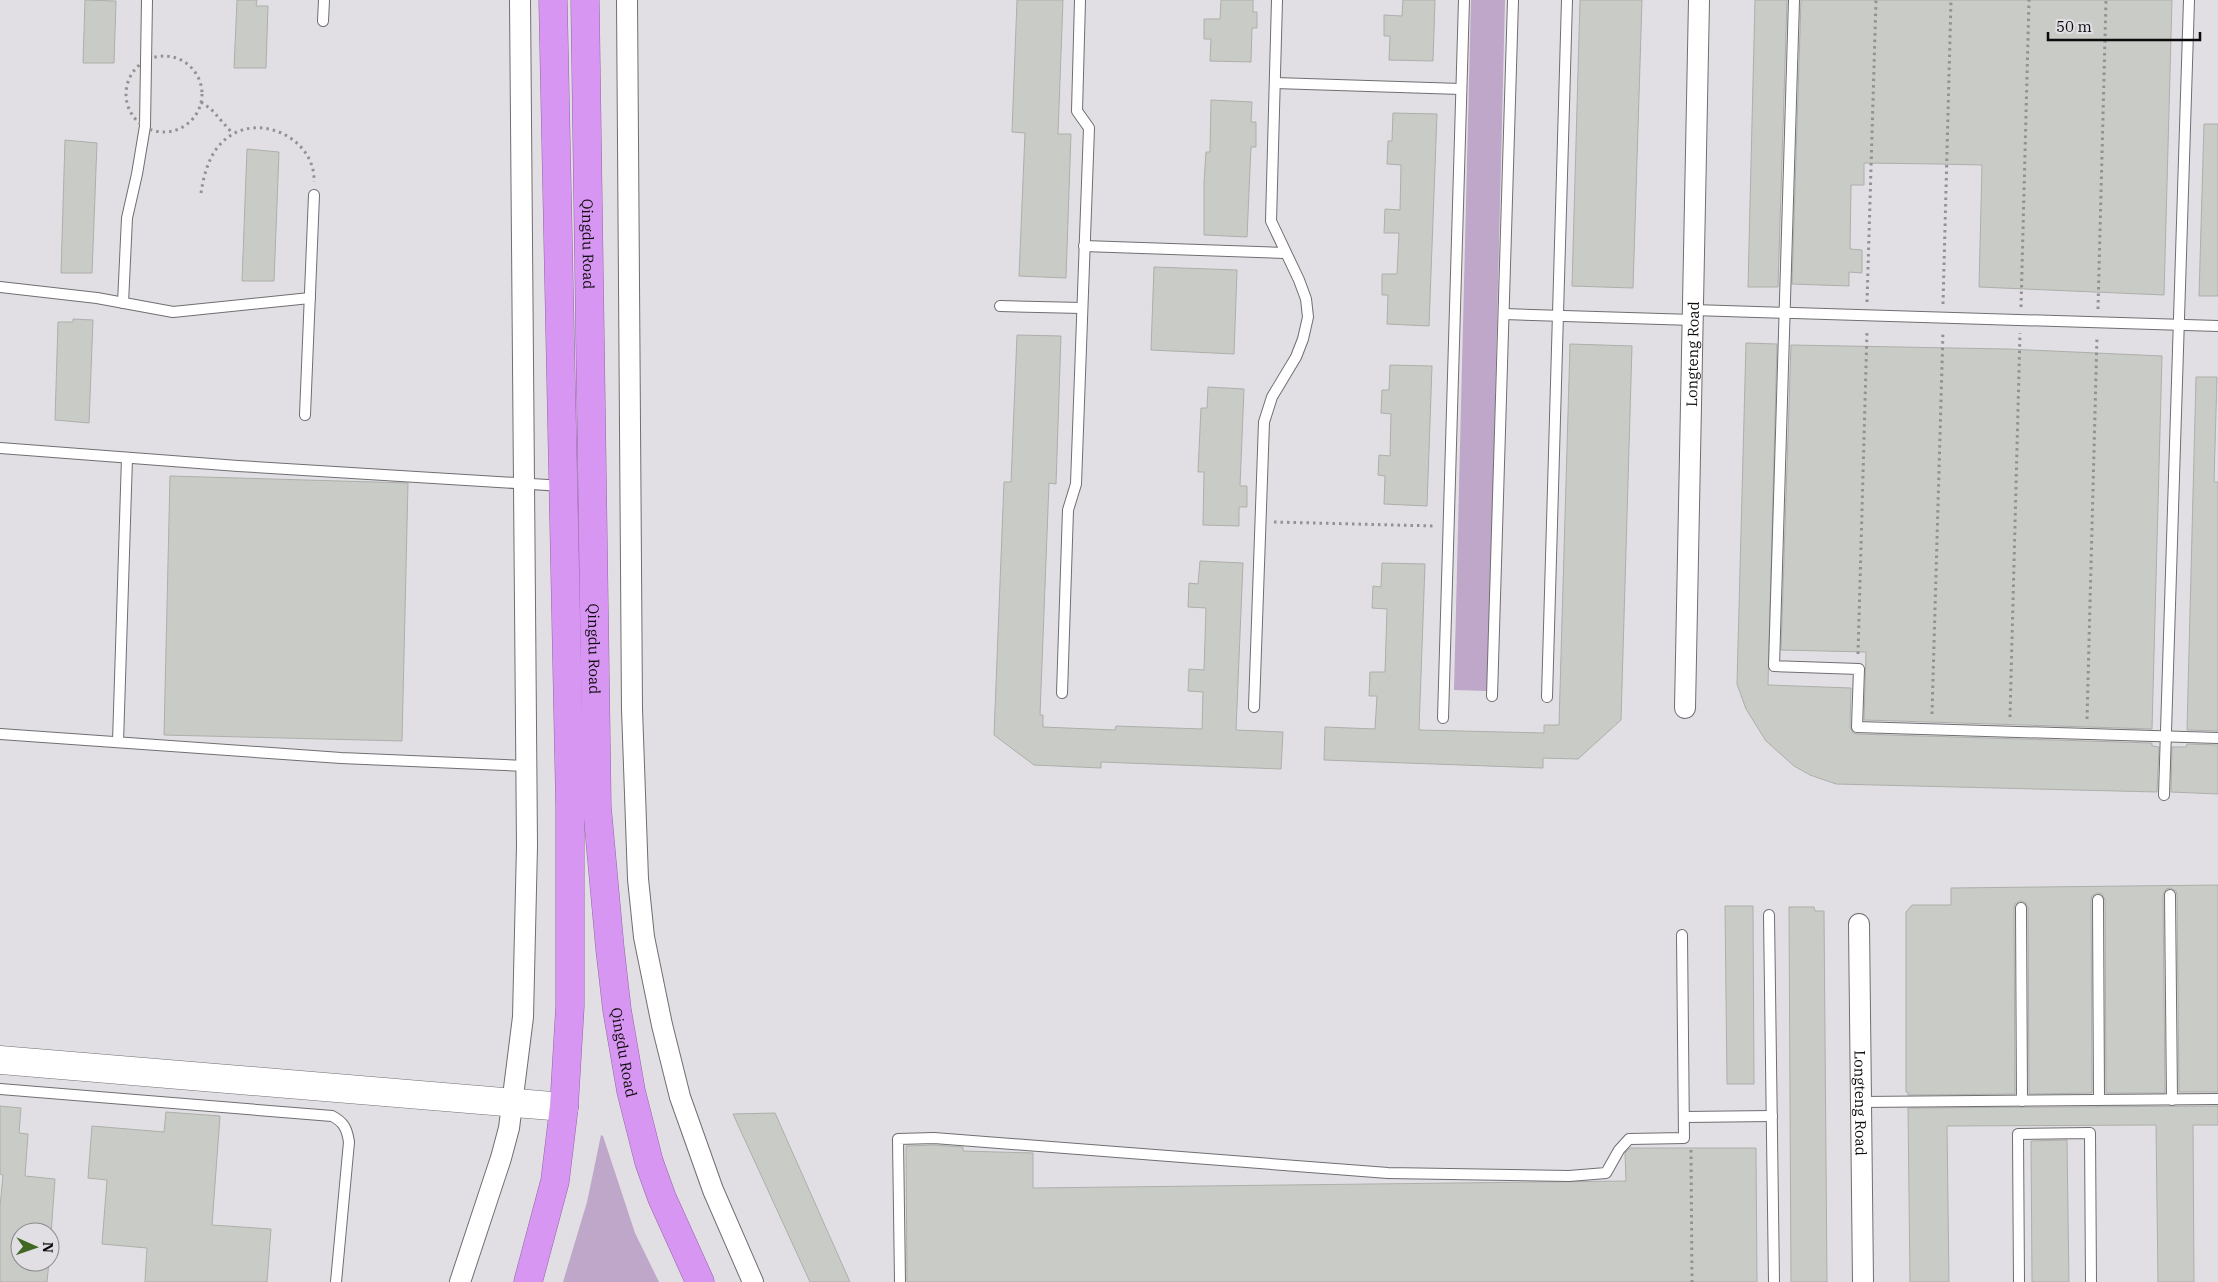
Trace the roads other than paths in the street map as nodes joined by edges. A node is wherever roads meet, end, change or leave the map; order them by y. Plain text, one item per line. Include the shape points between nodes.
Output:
1 (147, 0) edge
2 (324, 0) edge
3 (520, 0) edge
4 (554, 0) edge
5 (585, 0) edge
6 (627, 0) edge
7 (1080, 0) edge
8 (1277, 0) edge
9 (1464, 0) edge
10 (1513, 0) edge
11 (1567, 0) edge
12 (1699, 0) edge
13 (1794, 0) edge
14 (2189, 0) edge
15 (323, 21) dead end
16 (1275, 83) junction
17 (1461, 88) junction
18 (314, 195) road end
19 (1084, 246) junction
20 (1285, 253) junction
21 (0, 287) edge
22 (310, 298) junction
23 (123, 303) junction
24 (1000, 306) dead end
25 (1082, 308) junction
26 (1784, 313) junction
27 (1504, 314) junction
28 (1693, 315) junction
29 (1558, 316) junction
30 (2178, 325) junction
31 (2218, 326) edge
32 (305, 415) dead end
33 (0, 448) edge
34 (127, 458) junction
35 (524, 484) junction
36 (563, 486) junction
37 (1062, 693) dead end
38 (1492, 696) dead end
39 (1547, 697) dead end
40 (1254, 708) dead end
41 (1685, 708) dead end
42 (1443, 718) dead end
43 (0, 734) edge
44 (2166, 736) junction
45 (2218, 738) edge
46 (118, 742) junction
47 (526, 766) junction
48 (2164, 795) dead end
49 (2170, 895) dead end
50 (2098, 900) dead end
51 (2021, 908) dead end
52 (1769, 915) dead end
53 (1859, 924) dead end
54 (1682, 934) dead end
55 (0, 1060) edge
56 (0, 1089) edge
57 (2099, 1100) junction
58 (2172, 1100) junction
59 (2218, 1100) edge
60 (2022, 1101) junction
61 (1861, 1102) junction
62 (513, 1103) junction
63 (564, 1107) junction
64 (1772, 1116) junction
65 (1684, 1117) junction
66 (336, 1282) edge
67 (460, 1282) edge
68 (528, 1282) edge
69 (700, 1282) edge
70 (753, 1282) edge
71 (900, 1282) edge
72 (1774, 1282) edge
73 (1863, 1282) edge
74 (2019, 1282) edge
75 (2091, 1282) edge

1 - 23 lane via 145,126 127,218
2 - 15 lane
3 - 35 street
4 - 36 highway, Qingdu Road
5 - 69 highway, Qingdu Road via 597,807 616,1010 631,1091 649,1162
6 - 70 street via 632,709 638,879 644,938 680,1097 712,1190
7 - 19 lane via 1077,111 1088,128
8 - 16 lane
9 - 17 lane
10 - 27 lane
11 - 29 lane
12 - 28 street, Longteng Road
13 - 26 lane
14 - 30 lane
16 - 17 lane
16 - 20 lane via 1271,221
17 - 42 lane
18 - 22 lane
19 - 20 lane
19 - 25 lane
20 - 40 lane via 1306,299 1308,317 1296,357 1272,397 1264,422
21 - 23 lane
22 - 23 lane via 173,312
22 - 32 lane
24 - 25 lane
25 - 37 lane via 1076,484 1068,510
26 - 28 lane
26 - 30 lane
26 - 44 lane via 1774,666 1858,669 1857,727
27 - 29 lane
27 - 38 lane
28 - 29 lane
28 - 41 street, Longteng Road
29 - 39 lane
30 - 31 lane
30 - 44 lane
33 - 34 lane
34 - 35 lane
34 - 46 lane
35 - 36 lane
35 - 47 street
36 - 63 highway, Qingdu Road via 571,938
43 - 46 lane
44 - 45 lane
44 - 48 lane
46 - 47 lane via 341,758
47 - 62 street via 526,966 524,1017
49 - 58 lane
50 - 57 lane
51 - 60 lane
52 - 64 lane
53 - 61 street, Longteng Road
54 - 65 lane
55 - 62 street
56 - 66 lane via 332,1116 339,1120 347,1130 349,1142
57 - 58 lane
57 - 60 lane
58 - 59 lane
60 - 61 lane
61 - 73 street, Longteng Road
62 - 63 street
62 - 67 street via 501,1158
63 - 68 highway, Qingdu Road via 555,1181
64 - 65 lane
64 - 72 lane
65 - 71 lane via 1684,1138 1629,1139 1606,1173 1569,1176 1388,1173 934,1138 898,1139
74 - 75 lane via 2018,1134 2090,1134

